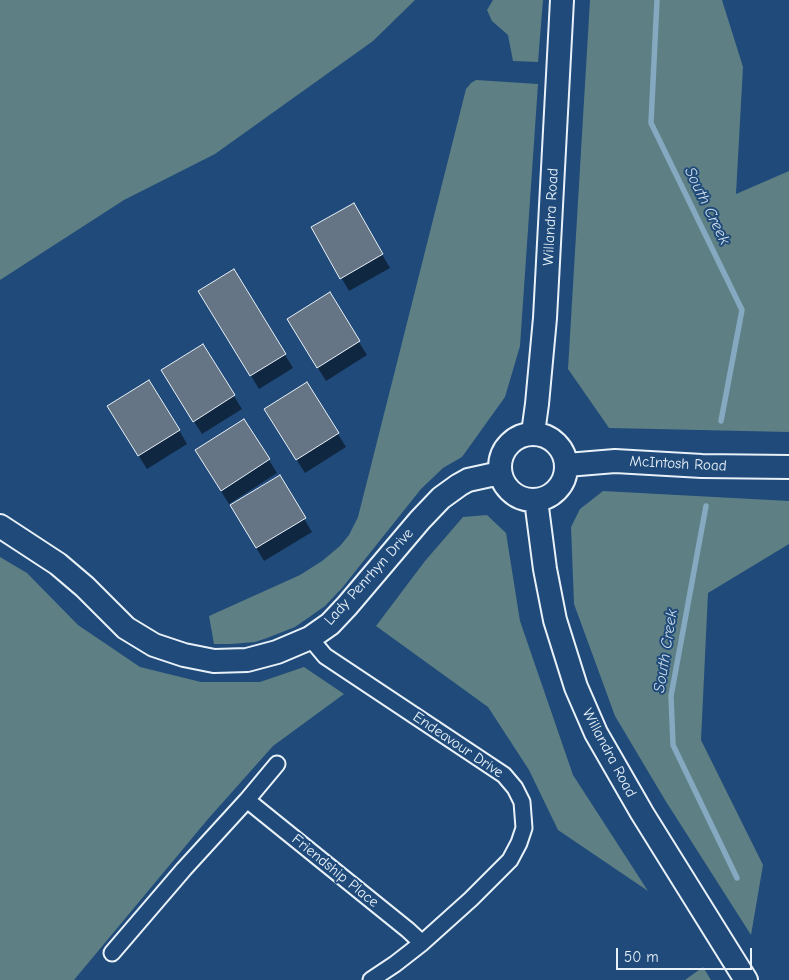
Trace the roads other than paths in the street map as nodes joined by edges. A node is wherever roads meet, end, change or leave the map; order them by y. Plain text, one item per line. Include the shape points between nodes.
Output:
1 (562, 0) edge
2 (533, 433) junction
3 (567, 465) junction
4 (789, 467) edge
5 (500, 473) junction
6 (536, 500) junction
7 (0, 526) edge
8 (310, 638) junction
9 (277, 764) dead end
10 (247, 800) junction
11 (422, 943) junction
12 (112, 953) dead end
13 (371, 980) edge
14 (746, 980) edge

1 - 2 main road, Willandra Road via 545,318
2 - 3 main road via 551,438 559,445
2 - 5 main road via 522,435 507,446 502,454
3 - 4 main road, McIntosh Road via 615,461
3 - 6 main road via 558,489
5 - 6 main road via 513,493
5 - 8 main road, Lady Penrhyn Drive via 468,480 441,498 347,606
6 - 14 main road, Willandra Road via 555,620 576,687 596,733
7 - 8 main road, Lady Penrhyn Drive via 58,564 126,628 154,645 184,656 214,661 247,660
8 - 11 street, Endeavour Drive via 326,656 504,775 522,802 524,828 510,860
9 - 10 street
10 - 11 street, Friendship Place
10 - 12 street
11 - 13 street, Endeavour Drive

